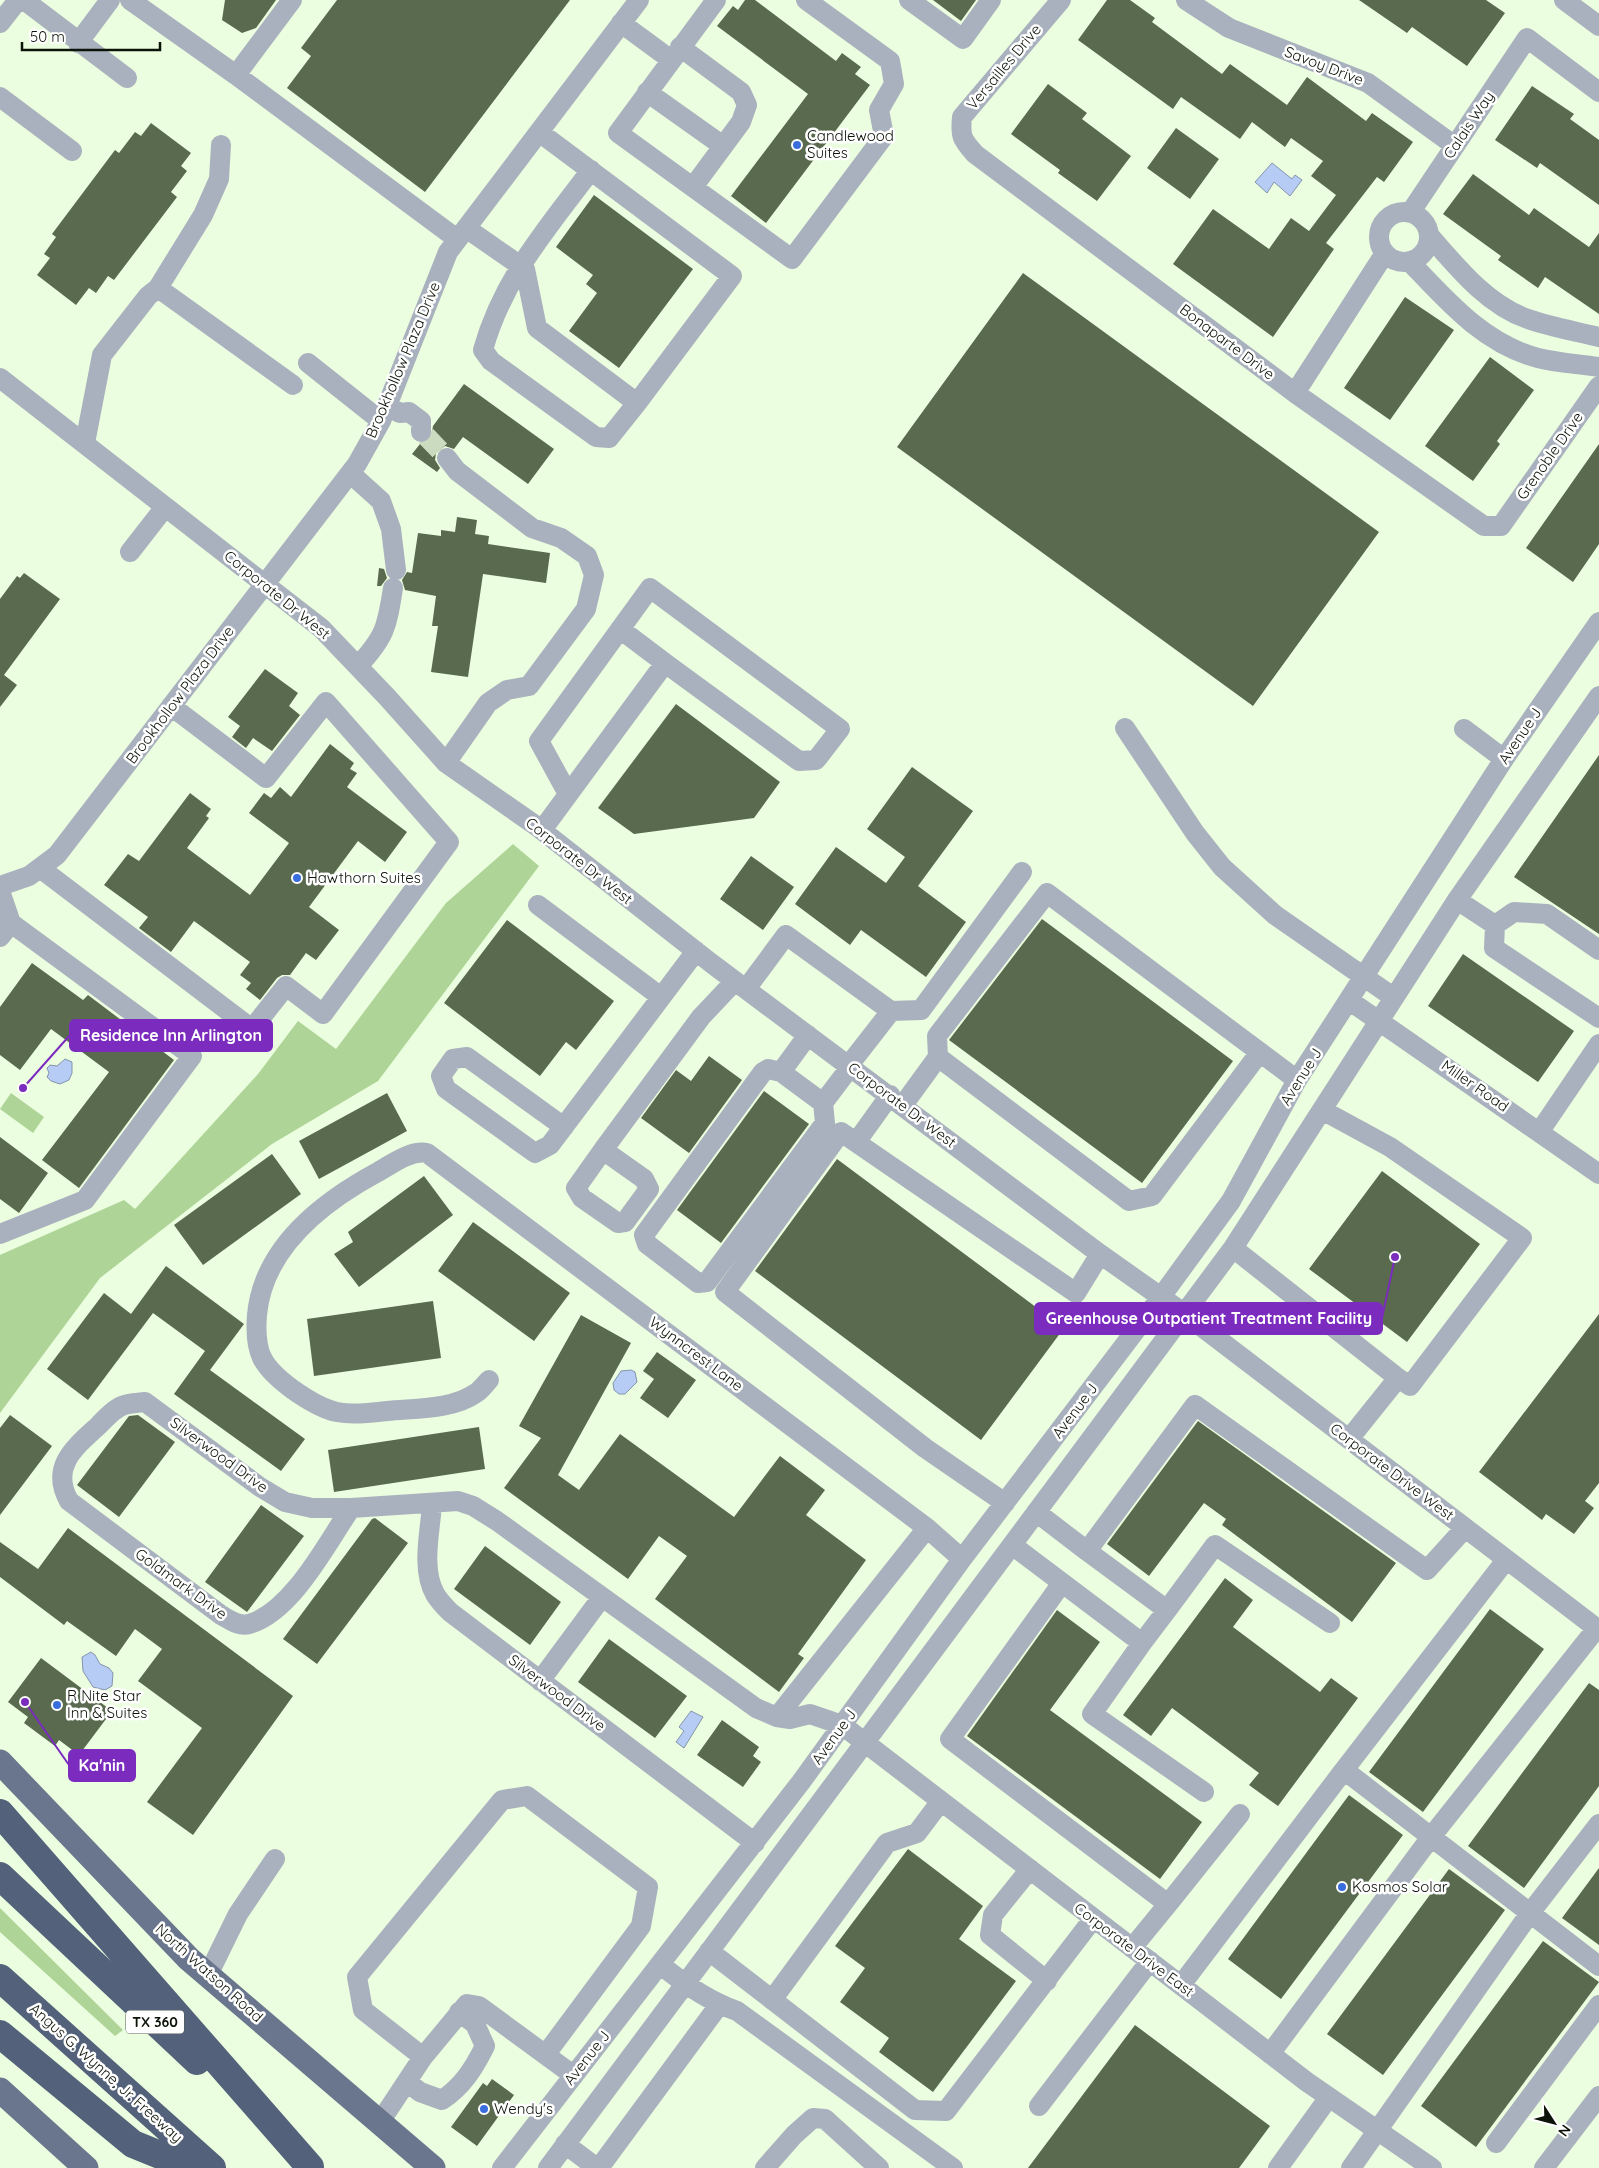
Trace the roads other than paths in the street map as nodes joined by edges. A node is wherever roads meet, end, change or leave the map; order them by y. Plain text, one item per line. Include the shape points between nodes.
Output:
1 (18, 0) edge
2 (24, 0) edge
3 (110, 0) edge
4 (130, 0) edge
5 (292, 0) edge
6 (638, 0) edge
7 (716, 0) edge
8 (806, 0) edge
9 (909, 0) edge
10 (992, 0) edge
11 (1061, 0) edge
12 (1186, 0) edge
13 (1564, 0) edge
14 (0, 23) edge
15 (621, 23) junction
16 (1599, 26) edge
17 (78, 43) junction
18 (675, 53) junction
19 (236, 75) junction
20 (127, 78) dead end
21 (648, 92) junction
22 (1599, 92) edge
23 (0, 97) edge
24 (539, 132) junction
25 (963, 140) joint
26 (220, 146) dead end
27 (723, 146) junction
28 (1455, 146) junction
29 (72, 151) dead end
30 (591, 170) junction
31 (693, 187) junction
32 (1410, 213) junction
33 (462, 234) junction
34 (1429, 235) junction
35 (1384, 253) junction
36 (1410, 262) junction
37 (520, 265) junction
38 (158, 288) junction
39 (1599, 337) edge
40 (308, 363) dead end
41 (1599, 367) edge
42 (0, 378) edge
43 (293, 385) dead end
44 (1599, 386) edge
45 (1295, 393) junction
46 (637, 403) junction
47 (389, 413) junction
48 (423, 434) tunnel mouth
49 (85, 443) junction
50 (447, 458) tunnel mouth
51 (350, 473) junction
52 (165, 507) junction
53 (1501, 526) joint
54 (130, 552) dead end
55 (266, 583) junction
56 (1599, 622) edge
57 (620, 629) junction
58 (665, 663) junction
59 (358, 666) junction
60 (1597, 703) edge
61 (171, 706) junction
62 (1125, 728) dead end
63 (1464, 729) dead end
64 (1504, 760) junction
65 (446, 763) junction
66 (568, 794) junction
67 (542, 830) junction
68 (40, 868) junction
69 (1022, 872) dead end
70 (0, 886) edge
71 (0, 891) edge
72 (1457, 900) junction
73 (538, 905) dead end
74 (1495, 925) junction
75 (5, 930) edge
76 (1599, 950) edge
77 (696, 951) junction
78 (1364, 976) junction
79 (741, 985) junction
80 (1393, 997) junction
81 (661, 998) junction
82 (1350, 1001) junction
83 (891, 1011) junction
84 (1599, 1018) edge
85 (1378, 1020) junction
86 (808, 1035) junction
87 (1599, 1044) edge
88 (1260, 1052) junction
89 (938, 1057) junction
90 (850, 1066) junction
91 (781, 1072) junction
92 (1297, 1080) junction
93 (896, 1100) junction
94 (823, 1103) junction
95 (1322, 1110) junction
96 (564, 1127) junction
97 (1540, 1131) junction
98 (857, 1140) junction
99 (604, 1150) dead end
100 (1599, 1174) edge
101 (0, 1234) edge
102 (1233, 1248) junction
103 (1100, 1254) junction
104 (1161, 1297) junction
105 (1185, 1314) junction
106 (1398, 1378) junction
107 (489, 1380) dead end
108 (1349, 1439) junction
109 (64, 1494) joint
110 (1005, 1503) junction
111 (432, 1505) junction
112 (351, 1508) junction
113 (1036, 1512) junction
114 (927, 1528) junction
115 (1464, 1528) junction
116 (1012, 1545) junction
117 (1087, 1552) junction
118 (962, 1559) junction
119 (1506, 1560) junction
120 (1062, 1583) junction
121 (602, 1597) junction
122 (1167, 1610) junction
123 (1330, 1623) dead end
124 (1598, 1629) edge
125 (1142, 1643) junction
126 (540, 1681) junction
127 (777, 1717) junction
128 (842, 1725) junction
129 (866, 1743) junction
130 (0, 1762) edge
131 (1344, 1770) junction
132 (1204, 1792) dead end
133 (941, 1801) junction
134 (0, 1813) edge
135 (1240, 1814) dead end
136 (1599, 1824) edge
137 (1431, 1837) junction
138 (754, 1843) junction
139 (275, 1859) dead end
140 (1030, 1869) junction
141 (0, 1876) edge
142 (1168, 1904) junction
143 (1530, 1913) junction
144 (1093, 1919) junction
145 (1132, 1948) junction
146 (709, 1951) junction
147 (1150, 1961) junction
148 (661, 1965) junction
149 (1599, 1966) edge
150 (208, 1976) junction
151 (0, 1978) edge
152 (1047, 1981) junction
153 (684, 1984) junction
154 (1181, 1985) junction
155 (772, 2000) junction
156 (719, 2005) junction
157 (1599, 2005) edge
158 (459, 2012) junction
159 (0, 2034) edge
160 (546, 2054) junction
161 (1270, 2054) junction
162 (423, 2057) junction
163 (573, 2076) junction
164 (406, 2082) junction
165 (0, 2090) edge
166 (1599, 2096) edge
167 (1329, 2097) junction
168 (1039, 2106) dead end
169 (380, 2122) junction
170 (1376, 2130) junction
171 (1496, 2143) dead end
172 (565, 2144) junction
173 (80, 2166) edge
174 (192, 2168) edge
175 (212, 2168) edge
176 (311, 2168) edge
177 (433, 2168) edge
178 (502, 2168) edge
179 (548, 2168) edge
180 (598, 2168) edge
181 (765, 2168) edge
182 (879, 2168) edge
183 (953, 2168) edge
184 (1278, 2168) edge
185 (1351, 2168) edge
186 (1432, 2168) edge
187 (1545, 2168) edge

1 - 14 street
2 - 17 street
3 - 17 street
4 - 19 street
5 - 19 street
6 - 15 street, Brookhollow Plaza Drive
7 - 18 street
8 - 31 street via 890,62 894,84 879,110 884,136 792,259
9 - 10 street via 963,39
11 - 25 street, Versailles Drive via 962,117 960,133
12 - 28 street, Savoy Drive via 1229,28 1368,83
13 - 16 street
15 - 18 street
15 - 24 street, Brookhollow Plaza Drive
17 - 20 street
18 - 21 street
18 - 27 street via 741,92 747,105 741,122
19 - 33 street
21 - 27 street
21 - 31 street via 618,132
22 - 28 street, Calais Way via 1527,38
23 - 29 street
24 - 30 street
24 - 33 street, Brookhollow Plaza Drive
25 - 45 street, Bonaparte Drive via 975,154
26 - 38 street via 219,179 203,215
27 - 31 street
28 - 32 street, Calais Way
30 - 37 street
30 - 46 street via 732,276
32 - 34 street via 1423,221
32 - 35 street via 1399,213 1384,222 1379,236
33 - 37 street
33 - 47 street, Brookhollow Plaza Drive via 448,252
34 - 36 street via 1422,255
34 - 39 street via 1462,272 1505,307 1526,319
35 - 36 street via 1394,261
35 - 45 street
36 - 41 street via 1469,321 1503,345 1537,358
37 - 46 street via 525,269 536,328
37 - 46 street via 489,328 483,350 491,361 596,437 610,438
38 - 43 street
38 - 49 street via 148,296 102,355
40 - 47 street
42 - 49 street, Corporate Dr West
44 - 53 street, Grenoble Drive
45 - 53 street, Bonaparte Drive via 1484,526
47 - 48 street via 414,432
47 - 51 street, Brookhollow Plaza Drive
49 - 52 street, Corporate Dr West
50 - 65 street via 457,471 532,528 561,538 587,556 594,575 586,609 529,686 506,690 488,703
51 - 55 street, Brookhollow Plaza Drive
51 - 59 street via 381,501 392,529 394,579 387,625 378,644
52 - 54 street
52 - 55 street, Corporate Dr West
55 - 59 street, Corporate Dr West via 321,628
55 - 61 street, Brookhollow Plaza Drive
56 - 64 street, Avenue J
57 - 58 street
57 - 58 street via 650,588 840,729 816,760 799,761
57 - 66 street via 539,741
58 - 66 street
59 - 65 street, Corporate Dr West
60 - 72 street, Avenue J
61 - 68 street, Brookhollow Plaza Drive via 57,855
61 - 68 street via 266,778 326,702 449,842 323,1014 286,986 252,1029
62 - 78 street via 1194,833 1222,867 1275,915
63 - 64 street
64 - 78 street, Avenue J
65 - 67 street, Corporate Dr West
66 - 67 street
67 - 77 street, Corporate Dr West
68 - 70 street, Brookhollow Plaza Drive
69 - 83 street via 921,1010
71 - 75 street
72 - 74 street
72 - 80 street, Avenue J
73 - 81 street
74 - 76 street via 1514,912 1547,914
74 - 84 street via 1494,948
75 - 101 street via 192,1056 85,1200
77 - 79 street, Corporate Dr West
77 - 81 street
78 - 80 street
78 - 82 street, Avenue J
79 - 83 street via 786,935
79 - 86 street, Corporate Dr West
79 - 99 street via 701,1016
80 - 85 street, Avenue J
81 - 96 street
82 - 85 street, Miller Road
82 - 92 street, Avenue J
83 - 90 street
85 - 95 street, Avenue J
85 - 97 street, Miller Road
86 - 90 street, Corporate Dr West
86 - 91 street
87 - 97 street
88 - 89 street via 1152,1196 1129,1201
88 - 89 street via 1047,893 938,1036
88 - 92 street
89 - 93 street
90 - 93 street, Corporate Dr West
90 - 94 street
91 - 94 street
91 - 94 street via 768,1069 763,1072 644,1235 647,1244 698,1283 707,1282 825,1123
92 - 104 street, Avenue J via 1231,1201
93 - 98 street
93 - 103 street, Corporate Dr West
95 - 102 street, Avenue J
95 - 106 street via 1390,1147 1522,1238 1410,1386
96 - 96 street via 550,1145 535,1153 446,1089 441,1076 453,1058 467,1057
97 - 100 street, Miller Road
98 - 103 street via 1076,1293
98 - 110 street via 842,1132 725,1292 925,1448
102 - 105 street, Avenue J
102 - 106 street
103 - 104 street, Corporate Dr West
104 - 105 street, Corporate Dr West
104 - 110 street, Avenue J
105 - 108 street, Corporate Drive West
105 - 113 street, Avenue J
106 - 108 street
107 - 114 street, Wynncrest Lane via 477,1393 440,1405 355,1415 327,1411 271,1373 260,1353 256,1331 258,1303 269,1271 282,1249 304,1224 348,1188 412,1154 427,1153
108 - 115 street, Corporate Drive West
109 - 112 street, Silverwood Drive via 62,1474 67,1459 80,1442 119,1407 145,1402 285,1502 312,1508
109 - 112 street, Goldmark Drive via 68,1501 237,1624 248,1624 268,1615 298,1587
110 - 118 street, Avenue J
111 - 112 street, Silverwood Drive
111 - 121 street, Silverwood Drive via 458,1501 473,1506
111 - 126 street, Silverwood Drive via 428,1554 435,1594 450,1612
113 - 116 street, Avenue J
113 - 117 street
114 - 118 street, Wynncrest Lane
114 - 127 street
115 - 117 street via 1427,1570 1195,1405
115 - 119 street, Corporate Drive West
116 - 120 street
116 - 129 street, Avenue J
117 - 122 street
118 - 128 street, Avenue J
119 - 124 street, Corporate Drive West
119 - 131 street
120 - 125 street
120 - 142 street via 950,1739
121 - 126 street
121 - 127 street, Silverwood Drive via 756,1708
122 - 123 street via 1215,1545
122 - 125 street
124 - 137 street
125 - 132 street via 1092,1714
126 - 138 street, Silverwood Drive
127 - 128 street, Silverwood Drive via 790,1719 810,1714
128 - 129 street, Corporate Drive East
128 - 138 street, Avenue J
129 - 133 street, Corporate Drive East
129 - 146 street, Avenue J
130 - 150 main road, North Watson Road
131 - 137 street
131 - 154 street
133 - 140 street, Corporate Drive East
133 - 155 street via 917,1833 887,1843
134 - 176 highway
135 - 142 street
136 - 143 street
137 - 143 street
137 - 161 street
138 - 148 street, Avenue J
139 - 150 street via 238,1914
140 - 144 street, Corporate Drive East
140 - 152 street via 992,1915 990,1935
141 - 176 highway, TX 360
142 - 145 street
143 - 149 street
143 - 170 street
144 - 145 street, Corporate Drive East
144 - 152 street
145 - 147 street, Corporate Drive East
146 - 153 street, Avenue J
146 - 155 street
147 - 154 street, Corporate Drive East
147 - 168 street
148 - 153 street
148 - 163 street, Avenue J
150 - 169 main road, North Watson Road
151 - 175 highway, Angus G. Wynne, Jr. Freeway
152 - 155 street via 946,2111 916,2110
153 - 156 street
153 - 172 street, Avenue J
154 - 161 street, Corporate Drive East
156 - 180 street
156 - 183 street via 737,2011
157 - 171 street
158 - 160 street via 467,2004 479,2006
158 - 162 street
158 - 164 street via 475,2024 484,2046 475,2067 456,2091 442,2100 420,2092
159 - 174 highway via 133,2144
160 - 162 street via 641,1926 648,1887 527,1796 502,1800 356,1977 363,2010
160 - 163 street
161 - 167 street, Corporate Drive East
162 - 164 street
163 - 178 street, Avenue J
164 - 169 street
165 - 173 main road
166 - 187 street
167 - 170 street, Corporate Drive East
167 - 184 street
169 - 177 main road, North Watson Road
170 - 185 street
170 - 186 street, Corporate Drive East
172 - 179 street, Avenue J
172 - 180 street
181 - 182 street via 813,2118 825,2119

